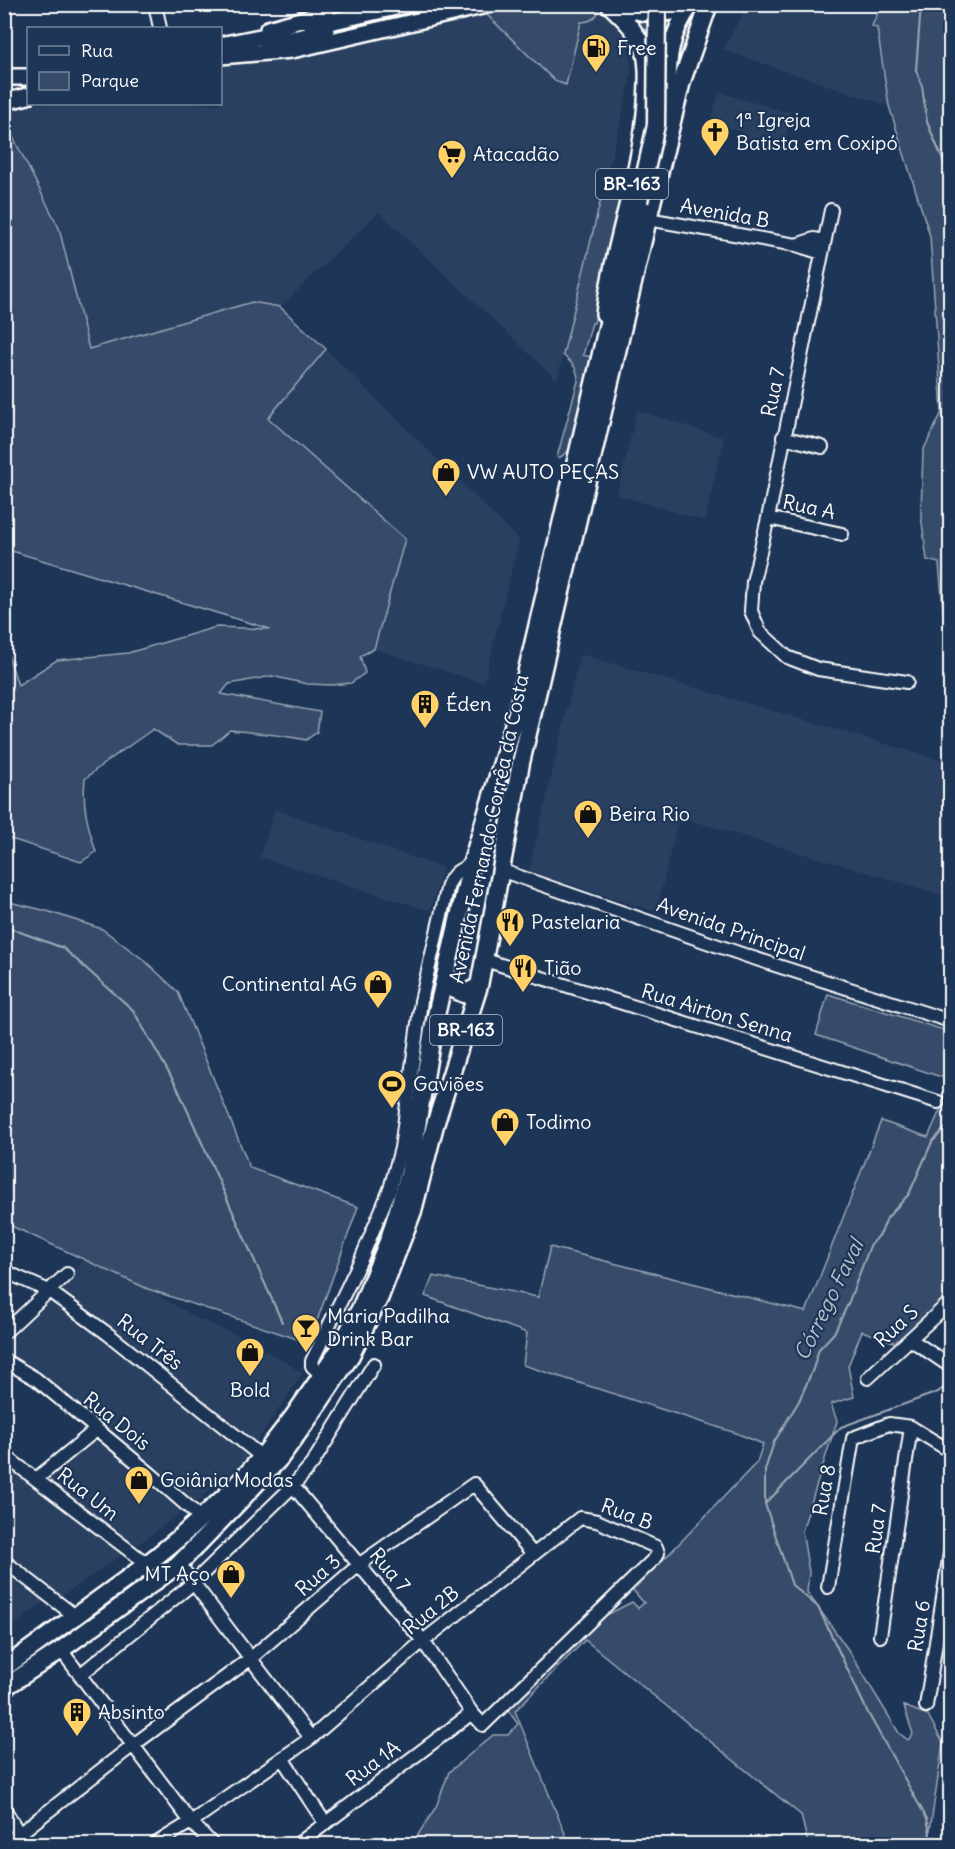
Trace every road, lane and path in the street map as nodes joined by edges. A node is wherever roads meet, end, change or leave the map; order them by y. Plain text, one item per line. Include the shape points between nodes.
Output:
1 (155, 4) edge
2 (364, 4) edge
3 (409, 4) edge
4 (448, 4) edge
5 (491, 4) edge
6 (608, 4) edge
7 (615, 4) edge
8 (657, 4) edge
9 (691, 4) edge
10 (709, 4) edge
11 (160, 27) edge
12 (222, 43) edge
13 (222, 44) edge
14 (222, 55) edge
15 (222, 55) edge
16 (27, 76) edge
17 (4, 77) edge
18 (27, 96) edge
19 (4, 102) edge
20 (647, 208) junction
21 (831, 210) dead end
22 (823, 247) junction
23 (596, 374) junction
24 (783, 437) junction
25 (822, 447) dead end
26 (768, 518) junction
27 (842, 534) dead end
28 (907, 682) dead end
29 (471, 865) junction
30 (500, 870) junction
31 (484, 960) junction
32 (445, 979) junction
33 (479, 986) junction
34 (951, 1021) edge
35 (418, 1072) junction
36 (938, 1102) dead end
37 (4, 1271) edge
38 (67, 1274) dead end
39 (49, 1291) junction
40 (951, 1302) edge
41 (4, 1333) edge
42 (910, 1339) junction
43 (4, 1360) edge
44 (374, 1364) dead end
45 (951, 1366) edge
46 (868, 1378) dead end
47 (911, 1427) junction
48 (97, 1429) junction
49 (951, 1451) edge
50 (4, 1455) edge
51 (262, 1457) junction
52 (36, 1479) junction
53 (293, 1486) junction
54 (201, 1518) junction
55 (580, 1518) joint
56 (951, 1553) edge
57 (533, 1554) junction
58 (4, 1561) edge
59 (147, 1564) junction
60 (179, 1564) junction
61 (360, 1564) junction
62 (193, 1583) junction
63 (828, 1587) dead end
64 (75, 1616) junction
65 (880, 1636) dead end
66 (423, 1641) junction
67 (61, 1650) junction
68 (250, 1659) junction
69 (4, 1668) edge
70 (80, 1675) junction
71 (4, 1688) edge
72 (926, 1706) dead end
73 (472, 1713) junction
74 (483, 1725) joint
75 (311, 1738) junction
76 (132, 1746) junction
77 (282, 1758) junction
78 (4, 1808) edge
79 (191, 1822) junction
80 (326, 1824) junction
81 (19, 1834) junction
82 (4, 1844) edge
83 (158, 1844) edge
84 (212, 1845) edge
85 (298, 1845) edge

1 - 11 street
2 - 12 main road
3 - 13 main road
4 - 14 main road
5 - 15 main road via 292,50
6 - 23 main road, Avenida Fernando Corrêa da Costa / BR-163 via 630,26 643,48 647,89 640,146 608,284
7 - 9 main road via 657,15
8 - 20 highway, BR-163, bridge via 658,95
9 - 20 main road, BR-163 via 671,45 666,127
10 - 20 highway, Avenida Fernando Corrêa da Costa / BR-163 via 682,81
16 - 17 main road
18 - 19 main road
20 - 22 street, Avenida B
20 - 23 highway, Avenida Fernando Corrêa da Costa / BR-163 via 621,268
20 - 30 highway, Avenida Fernando Corrêa da Costa / BR-163
21 - 22 street, Rua 7
22 - 24 street, Rua 7
23 - 29 highway, Avenida Fernando Corrêa da Costa / BR-163 via 517,713
24 - 25 street
24 - 26 street, Rua 7
26 - 27 street, Rua A
26 - 28 street, Rua 7 via 753,582 751,611 760,632 787,657 819,669
29 - 30 highway via 489,864
29 - 32 highway, Avenida Fernando Corrêa da Costa / BR-163
29 - 35 street via 460,868 448,885 421,1001
30 - 31 highway, Avenida Fernando Corrêa da Costa / BR-163
30 - 34 street, Avenida Principal via 750,957
31 - 33 highway, Avenida Fernando Corrêa da Costa / BR-163
31 - 36 street, Rua Airton Senna
32 - 33 highway via 451,988 464,993
32 - 35 highway, Avenida Fernando Corrêa da Costa / BR-163
33 - 60 highway, Avenida Fernando Corrêa da Costa / BR-163 via 435,1125 413,1211 380,1297 350,1357 280,1458
35 - 51 highway, Avenida Fernando Corrêa da Costa / BR-163 via 409,1174 400,1208 361,1307 339,1350
37 - 39 street, Rua Três
38 - 39 street
39 - 41 street
39 - 51 street, Rua Três
40 - 42 street, Rua S
42 - 45 street
42 - 46 street, Rua S
43 - 48 street, Rua Dois via 36,1379
44 - 53 street via 312,1464
47 - 49 street
47 - 63 street, Rua 8 via 890,1424 853,1438
47 - 65 street, Rua 7
48 - 52 street
48 - 54 street, Rua Dois
50 - 52 street, Rua Um
51 - 54 highway, Avenida Fernando Corrêa da Costa / BR-163
52 - 59 street, Rua Um
53 - 61 street, Rua 7
53 - 62 street
54 - 59 highway, Avenida Fernando Corrêa da Costa / BR-163
55 - 57 street, Rua 2B
55 - 74 street, Rua B via 597,1521 658,1549 655,1558
56 - 72 street, Rua 6
57 - 61 street, Rua 3 via 474,1484
57 - 66 street, Rua 2B
58 - 64 street
59 - 64 highway, Avenida Fernando Corrêa da Costa / BR-163
60 - 62 street
60 - 67 highway, Avenida Fernando Corrêa da Costa / BR-163
61 - 66 street, Rua 7
61 - 68 street, Rua 3
62 - 68 street
62 - 70 street
64 - 69 highway, Avenida Fernando Corrêa da Costa / BR-163
66 - 73 street, Rua 7
66 - 75 street, Rua 2B
67 - 70 street
67 - 71 highway, Avenida Fernando Corrêa da Costa / BR-163
68 - 75 street
68 - 76 street, Rua 3
70 - 76 street
73 - 74 street, Rua 7
73 - 80 street, Rua 1A
75 - 77 street, Rua 2B
76 - 79 street
76 - 81 street
77 - 79 street, Rua 2B
77 - 80 street
78 - 81 street
79 - 83 street, Rua 2B
79 - 84 street
80 - 85 street, Rua 1A
81 - 82 street

